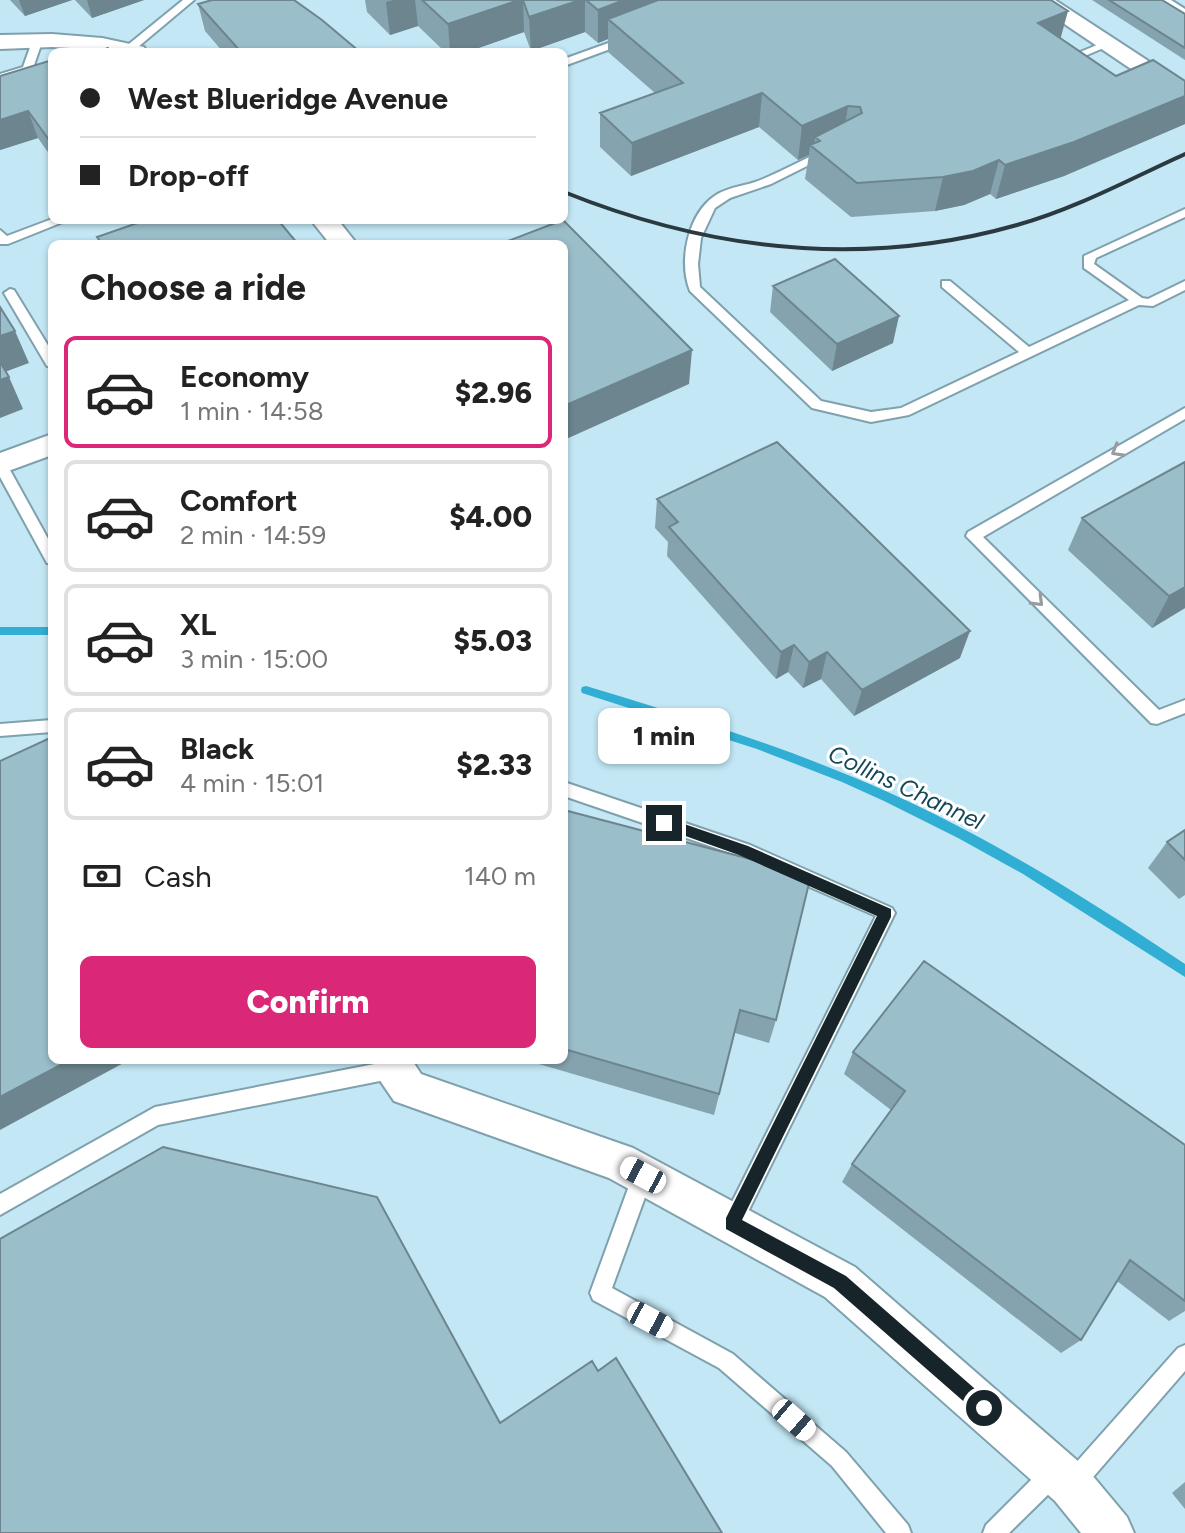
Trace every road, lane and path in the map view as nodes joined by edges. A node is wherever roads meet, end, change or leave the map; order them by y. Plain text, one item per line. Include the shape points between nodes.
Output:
1 (189, 0) edge
2 (1040, 0) edge
3 (1164, 0) edge
4 (1185, 13) edge
5 (633, 37) edge
6 (38, 39) junction
7 (0, 42) edge
8 (1108, 44) junction
9 (119, 48) edge
10 (135, 48) edge
11 (568, 61) edge
12 (1050, 67) edge
13 (0, 77) edge
14 (1185, 95) edge
15 (848, 144) edge
16 (1185, 213) edge
17 (51, 224) edge
18 (327, 224) edge
19 (0, 234) edge
20 (341, 240) edge
21 (946, 284) dead end
22 (1185, 285) edge
23 (10, 293) dead end
24 (1138, 301) junction
25 (1028, 353) junction
26 (48, 356) edge
27 (1185, 413) edge
28 (48, 446) edge
29 (0, 464) edge
30 (48, 552) edge
31 (1185, 706) edge
32 (48, 726) edge
33 (0, 730) edge
34 (568, 790) edge
35 (394, 1064) edge
36 (643, 1175) junction
37 (0, 1205) edge
38 (732, 1223) junction
39 (1185, 1355) edge
40 (1063, 1478) junction
41 (900, 1533) edge
42 (994, 1533) edge
43 (1111, 1533) edge

1 - 10 lane
2 - 8 street
3 - 4 lane
5 - 11 lane
6 - 7 street
6 - 9 street
6 - 13 lane via 28,69
8 - 12 lane
8 - 14 street
15 - 25 lane via 708,207 696,234 690,271 694,288 817,405 871,417 904,412
16 - 24 lane via 1090,256 1088,265
17 - 19 lane via 4,241
18 - 20 street
21 - 25 lane
22 - 24 lane via 1149,303
23 - 26 lane
24 - 25 lane
27 -> 31 lane via 973,536 1157,718
28 - 29 street
29 - 30 lane
32 - 33 lane
34 - 38 lane via 744,850 886,913
35 - 36 street via 408,1088
35 - 37 lane via 155,1116
36 - 38 street
36 - 41 lane via 600,1293 726,1361 839,1459
38 - 40 street via 840,1282
39 - 40 lane
40 - 42 lane
40 - 43 street

